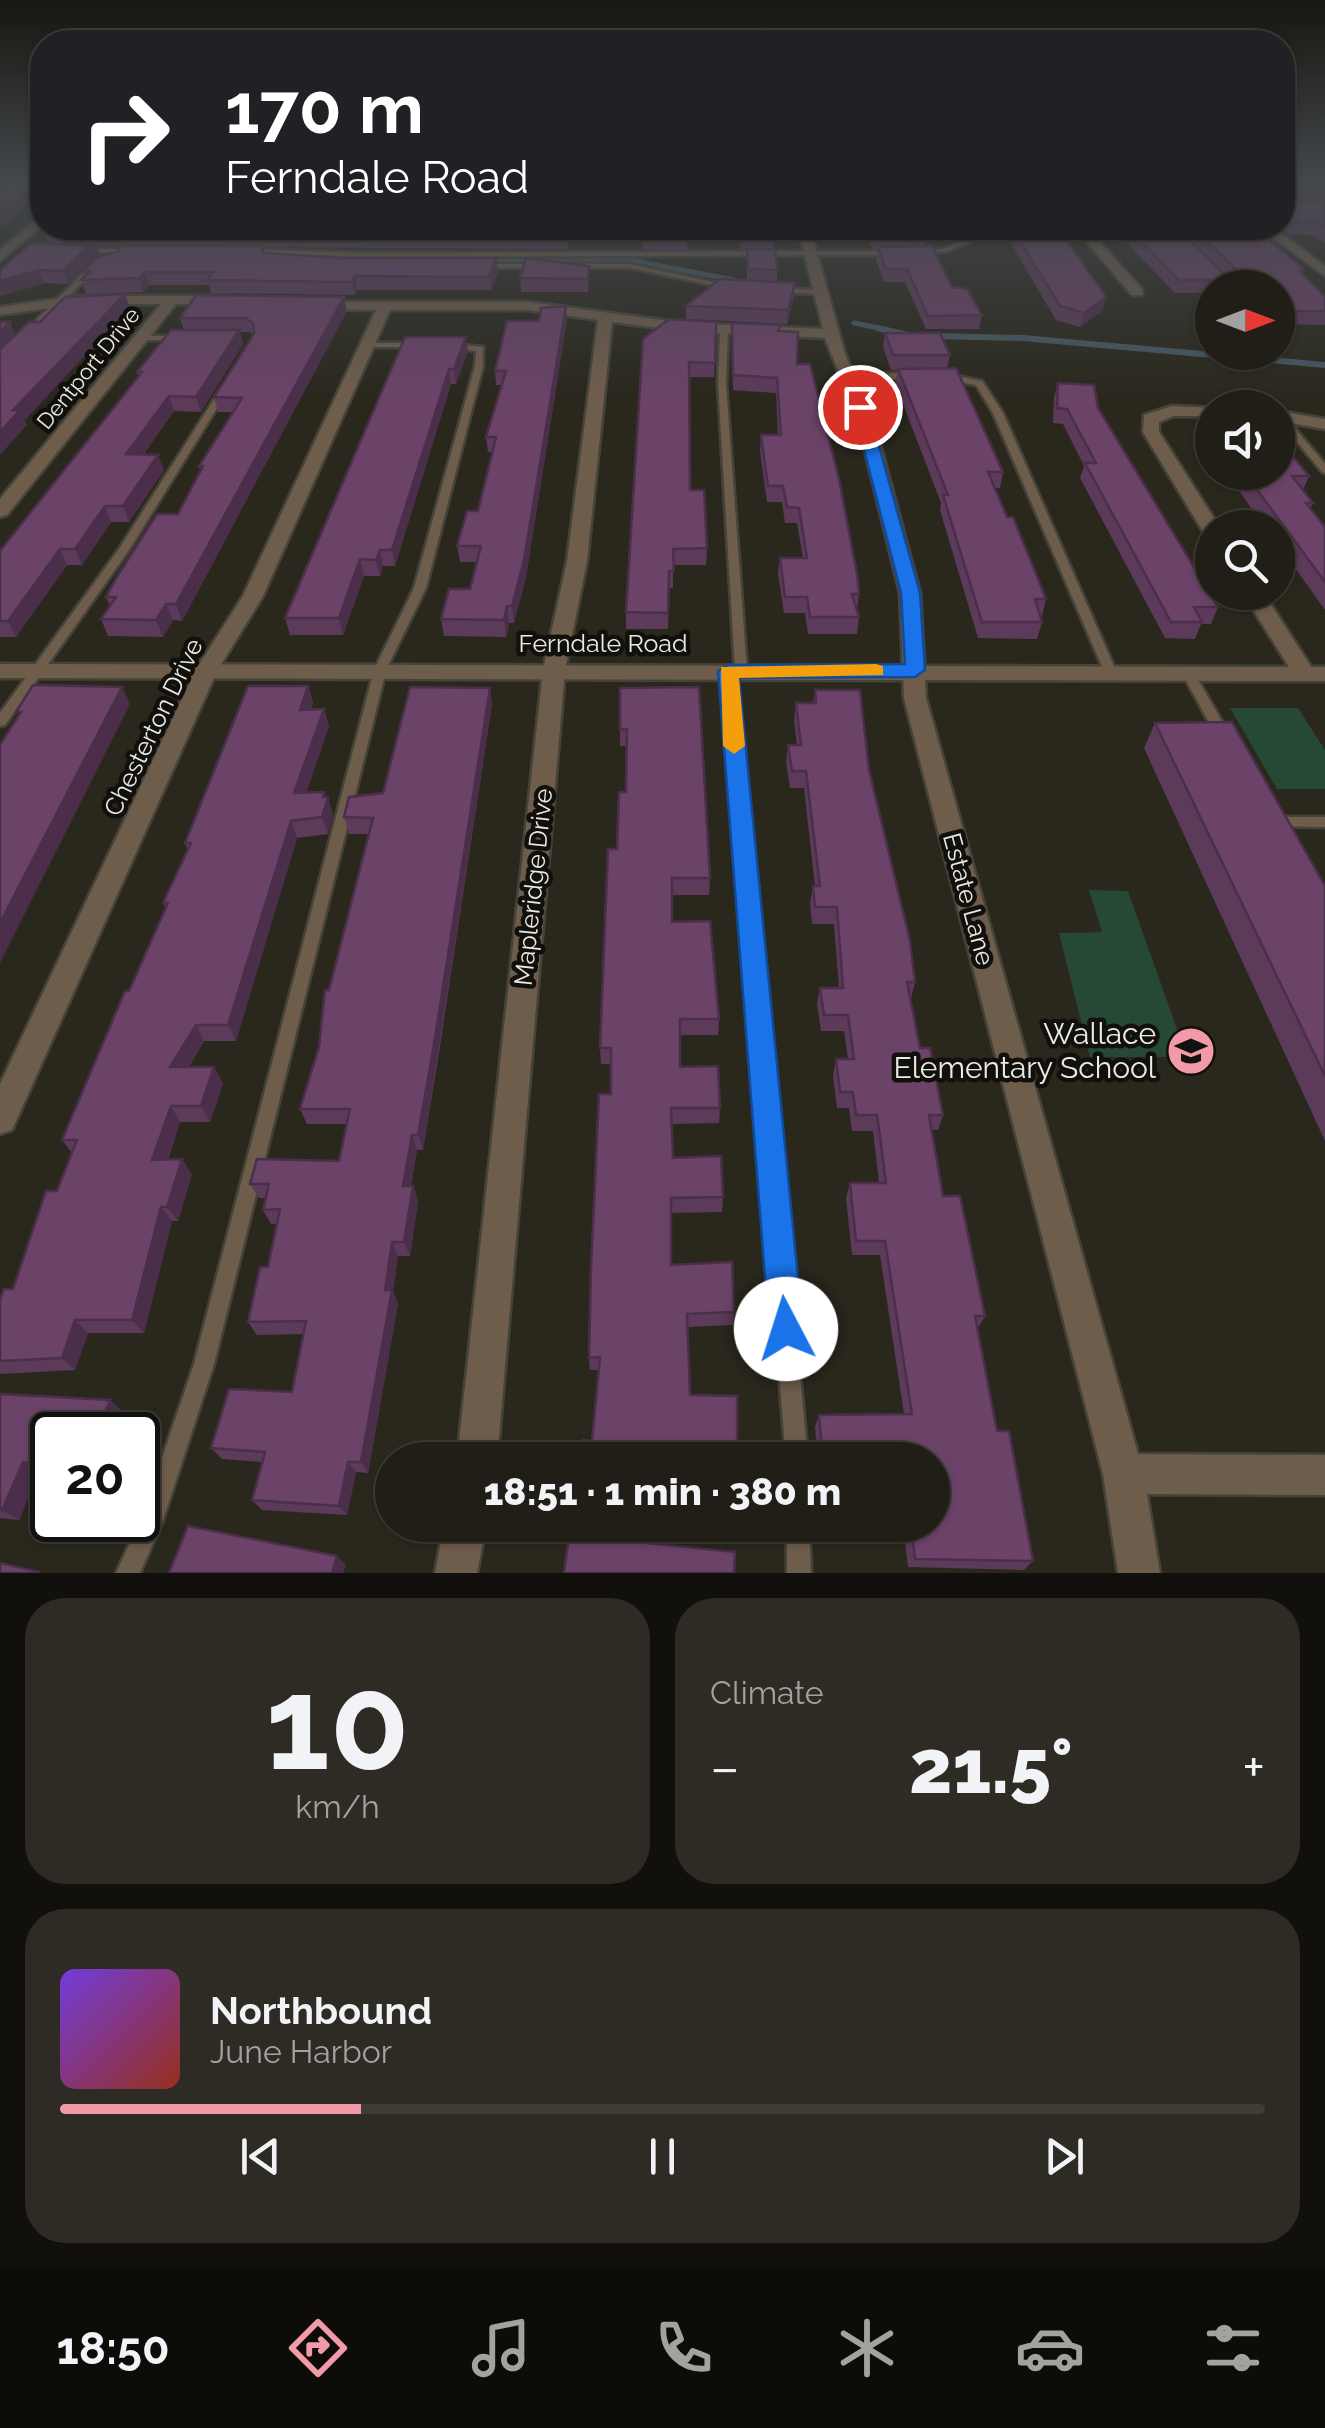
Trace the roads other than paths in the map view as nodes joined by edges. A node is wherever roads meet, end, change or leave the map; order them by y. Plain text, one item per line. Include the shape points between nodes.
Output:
1 (939, 251) edge
2 (1101, 251) edge
3 (1297, 251) edge
4 (812, 254) junction
5 (137, 259) edge
6 (1325, 272) edge
7 (748, 288) edge
8 (762, 290) edge
9 (822, 292) junction
10 (1137, 292) dead end
11 (173, 299) junction
12 (238, 300) edge
13 (58, 302) junction
14 (291, 304) edge
15 (385, 306) junction
16 (0, 311) edge
17 (606, 315) junction
18 (724, 330) junction
19 (831, 334) junction
20 (141, 338) junction
21 (193, 338) edge
22 (367, 345) junction
23 (0, 362) edge
24 (232, 377) edge
25 (846, 377) junction
26 (1195, 411) edge
27 (1295, 419) edge
28 (1325, 424) edge
29 (1295, 435) edge
30 (1325, 470) edge
31 (1199, 510) edge
32 (0, 512) edge
33 (1266, 610) edge
34 (33, 670) junction
35 (380, 670) junction
36 (554, 670) junction
37 (915, 670) junction
38 (0, 671) edge
39 (206, 671) junction
40 (734, 671) junction
41 (1110, 671) junction
42 (1188, 672) junction
43 (1314, 674) edge
44 (0, 722) edge
45 (1235, 756) edge
46 (1264, 805) edge
47 (1273, 822) junction
48 (1325, 822) edge
49 (1282, 837) edge
50 (0, 1119) edge
51 (479, 1442) edge
52 (796, 1442) edge
53 (1122, 1474) junction
54 (1325, 1475) edge
55 (462, 1542) edge
56 (798, 1542) edge
57 (128, 1573) edge
58 (456, 1573) edge
59 (799, 1573) edge
60 (1139, 1573) edge

1 - 4 lane
2 - 10 street
3 - 6 street
4 - 7 lane via 228,255 344,265 630,266
4 - 9 street, Estate Lane
5 - 13 lane via 104,260
8 - 9 lane
9 - 19 street, Estate Lane
11 - 12 street
11 - 13 street
11 - 20 street, Dentport Drive
13 - 16 street
13 - 23 lane
14 - 15 street
15 - 17 street via 541,307
15 - 22 street, Chesterton Drive
17 - 18 street
17 - 36 street, Mapleridge Drive via 577,561
18 - 19 street
18 - 40 lane
19 - 25 street, Estate Lane
20 - 21 lane
20 - 32 street, Dentport Drive
22 - 35 lane via 480,348 420,588
22 - 39 street, Chesterton Drive via 253,596
24 - 34 lane via 124,550
25 - 37 street, Estate Lane via 865,418 910,593
25 - 41 lane via 956,376 979,383
26 - 31 street via 1150,419 1150,432
27 - 28 street
29 - 30 lane
33 - 43 street
34 - 38 street, Ferndale Road
34 - 39 street, Ferndale Road
34 - 44 lane
35 - 36 street, Ferndale Road
35 - 39 street, Ferndale Road
35 - 57 lane via 204,1364
36 - 40 street, Ferndale Road
36 - 51 street, Mapleridge Drive
37 - 40 street, Ferndale Road
37 - 41 street, Ferndale Road
37 - 53 street, Estate Lane via 915,698
39 - 50 street, Chesterton Drive
40 - 52 lane
41 - 42 street, Ferndale Road
42 - 43 street, Ferndale Road
42 - 45 lane
46 - 47 lane
47 - 48 lane
47 - 49 lane
53 - 54 street
53 - 60 street, Estate Lane
55 - 58 street
56 - 59 lane

